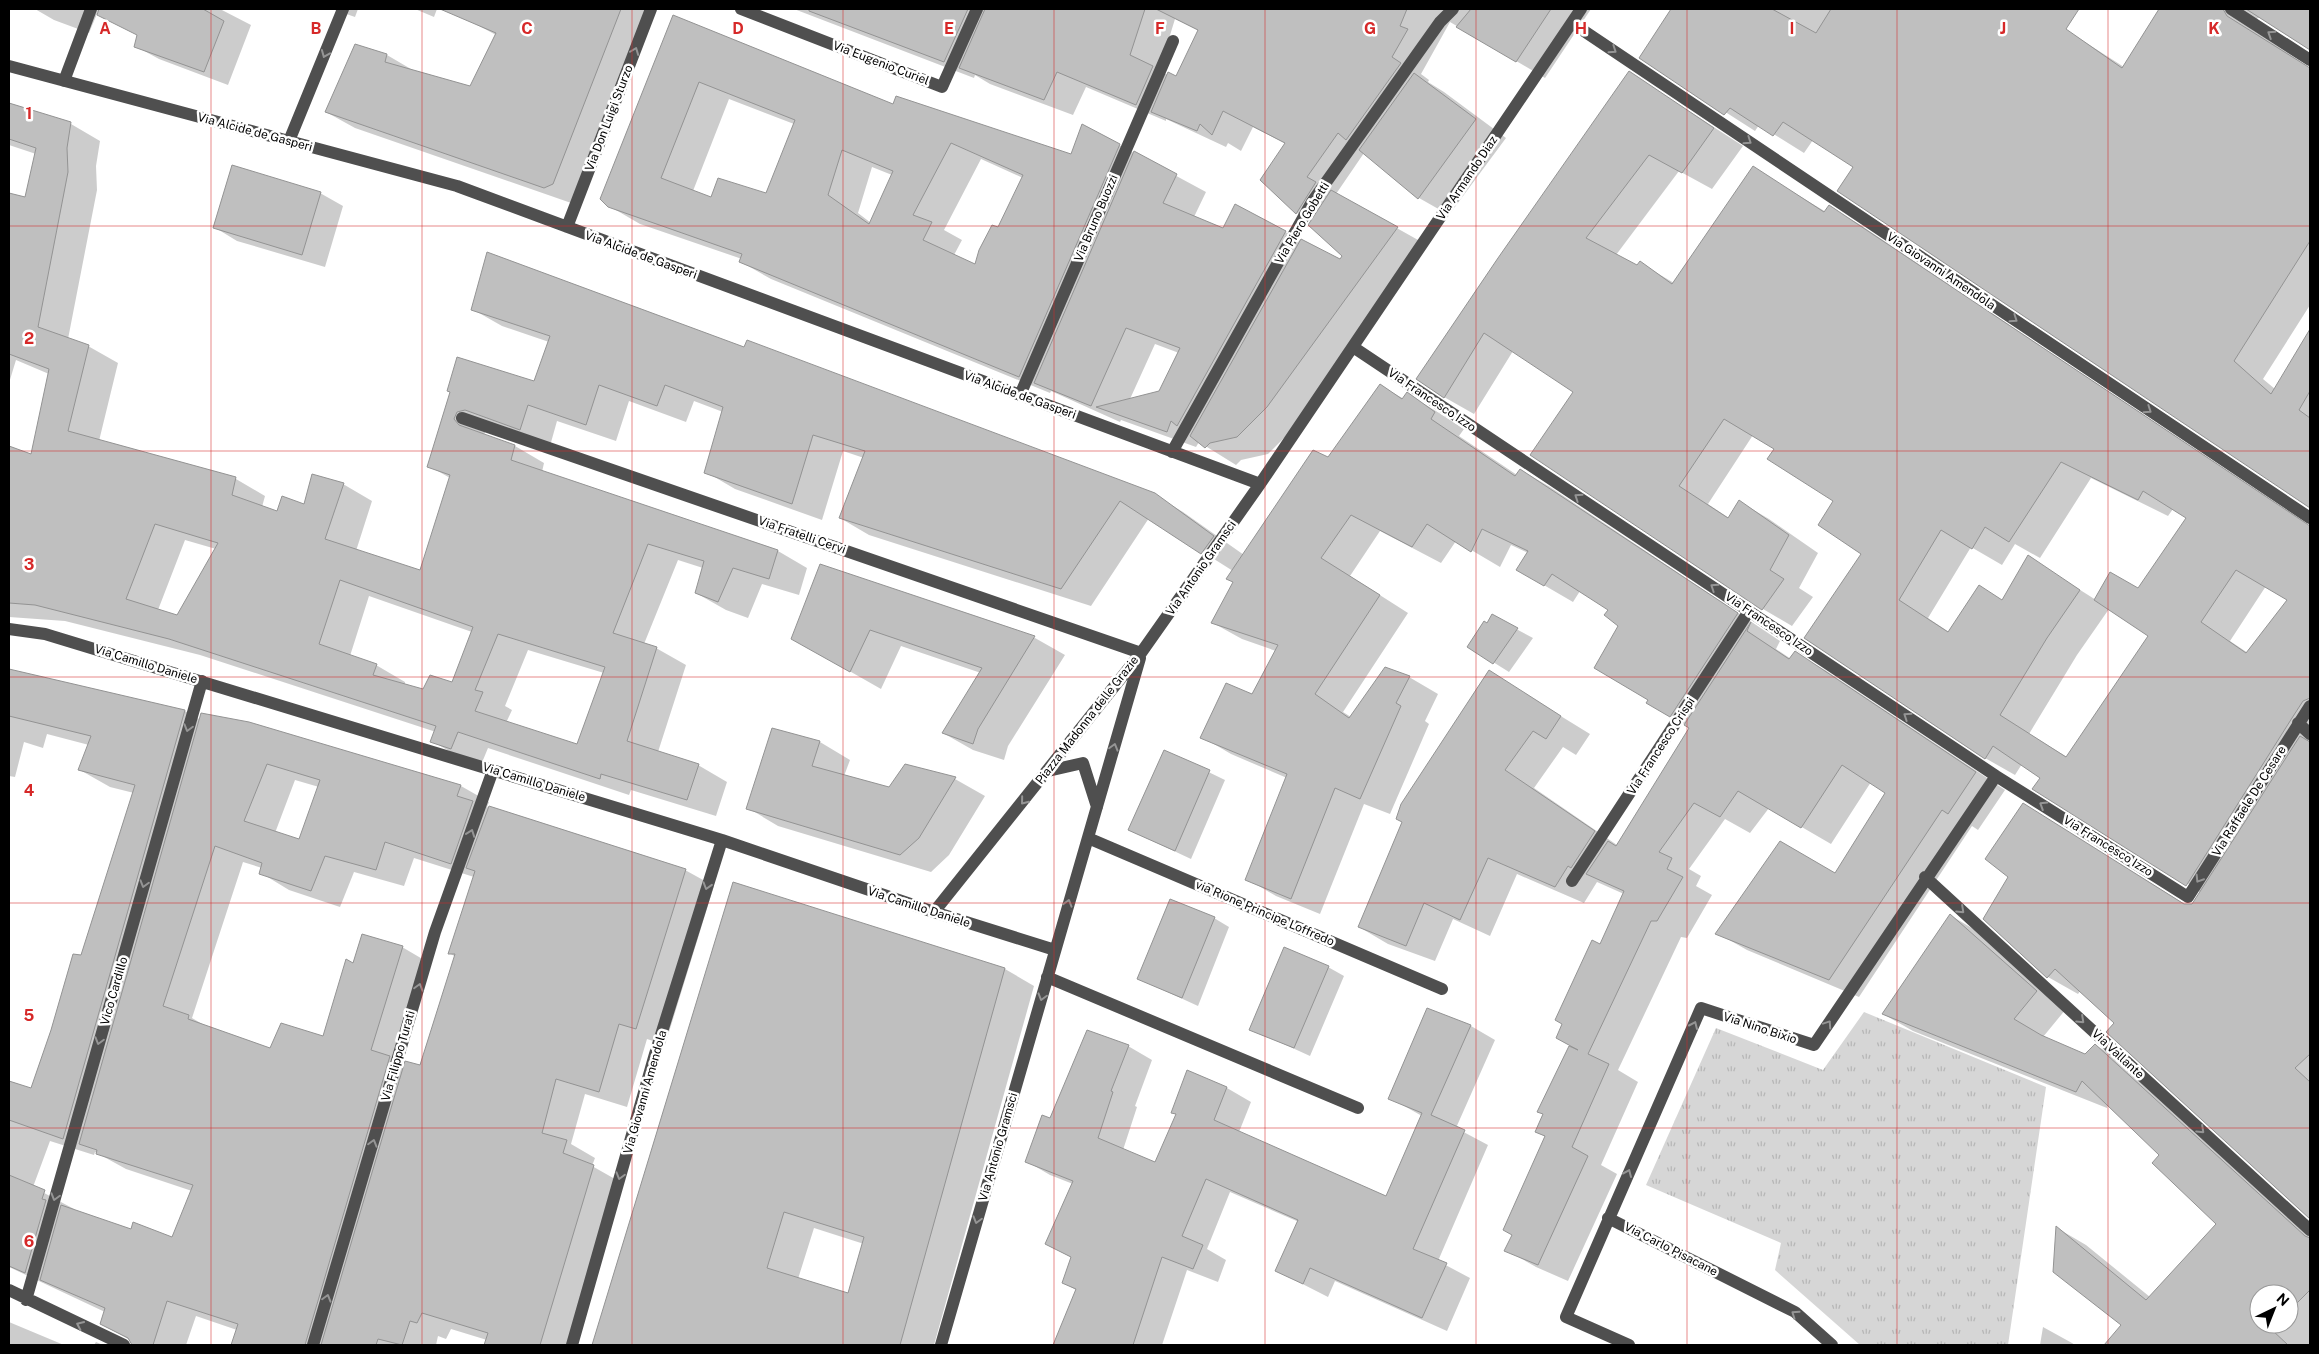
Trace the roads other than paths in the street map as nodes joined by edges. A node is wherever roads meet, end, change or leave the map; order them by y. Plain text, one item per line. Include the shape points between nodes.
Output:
1 (91, 9) edge
2 (344, 9) edge
3 (651, 9) edge
4 (741, 9) edge
5 (977, 9) edge
6 (1453, 9) edge
7 (1581, 9) edge
8 (2231, 9) edge
9 (1572, 23) junction
10 (1172, 41) dead end
11 (2310, 60) edge
12 (9, 66) edge
13 (64, 81) junction
14 (289, 141) junction
15 (567, 227) junction
16 (1353, 347) junction
17 (1020, 395) junction
18 (462, 418) dead end
19 (1172, 452) junction
20 (1260, 484) junction
21 (2310, 518) edge
22 (1749, 611) junction
23 (9, 629) edge
24 (1141, 653) junction
25 (202, 681) junction
26 (2310, 706) edge
27 (2298, 723) junction
28 (2310, 734) edge
29 (493, 770) junction
30 (1048, 770) junction
31 (1996, 776) junction
32 (1097, 807) junction
33 (1088, 838) junction
34 (722, 840) junction
35 (1926, 877) junction
36 (1572, 881) dead end
37 (2188, 897) joint
38 (934, 912) junction
39 (1054, 950) junction
40 (1047, 977) junction
41 (1442, 989) dead end
42 (1358, 1108) dead end
43 (1608, 1218) junction
44 (2310, 1230) edge
45 (9, 1290) edge
46 (26, 1300) junction
47 (1830, 1344) edge
48 (124, 1345) edge
49 (313, 1345) edge
50 (572, 1345) edge
51 (941, 1345) edge
52 (1629, 1345) edge

1 - 13 street
2 -> 14 street
15 -> 3 street, Via Don Luigi Sturzo
4 - 5 street, Via Eugenio Curiel via 942,87
6 - 19 street, Via Piero Gobetti via 1440,22 1312,202
7 - 9 street, Via Armando Diaz
11 -> 8 street
9 - 16 street, Via Armando Diaz
9 -> 21 street, Via Giovanni Amendola
10 - 17 street, Via Bruno Buozzi
12 - 13 street, Via Alcide de Gasperi
13 - 14 street, Via Alcide de Gasperi
14 - 15 street, Via Alcide de Gasperi via 457,186
15 - 17 street, Via Alcide de Gasperi
16 - 20 street, Via Armando Diaz
22 -> 16 street, Via Francesco Izzo
17 - 19 street, Via Alcide de Gasperi
18 - 24 street, Via Fratelli Cervi
19 - 20 street, Via Alcide de Gasperi
20 - 24 street, Via Antonio Gramsci
31 -> 22 street, Via Francesco Izzo
22 - 36 street, Via Francesco Crispi
23 - 25 street, Via Camillo Daniele via 45,634
24 - 30 street, Piazza Madonna delle Grazie
32 -> 24 street, Piazza Madonna delle Grazie
25 - 29 street, Via Camillo Daniele
25 -> 46 street, Vico Cardillo
26 - 27 street, Via Raffaele De Cesare
27 - 28 street
27 -> 37 street, Via Raffaele De Cesare
29 - 34 street, Via Camillo Daniele
49 -> 29 street, Via Filippo Turati via 435,932
30 - 32 street, Piazza Madonna delle Grazie via 1083,763
30 -> 38 street, Piazza Madonna delle Grazie
31 - 35 street, Via Nino Bixio
37 -> 31 street, Via Francesco Izzo
32 - 33 street, Piazza Madonna delle Grazie
39 -> 33 street, Piazza Madonna delle Grazie
33 - 41 street, via Rione Principe Loffredo
34 - 38 street, Via Camillo Daniele
34 -> 50 street, Via Giovanni Amendola via 655,1054
43 -> 35 street, Via Nino Bixio via 1701,1008 1814,1045
35 -> 44 street, Via Vallante
38 - 39 street, Via Camillo Daniele
39 - 40 street, Via Antonio Gramsci
40 - 42 street
40 -> 51 street, Via Antonio Gramsci
47 -> 43 street, Via Carlo Pisacane via 1795,1312
43 - 52 street, Via Carlo Pisacane via 1566,1317
45 - 46 street
48 -> 46 street

